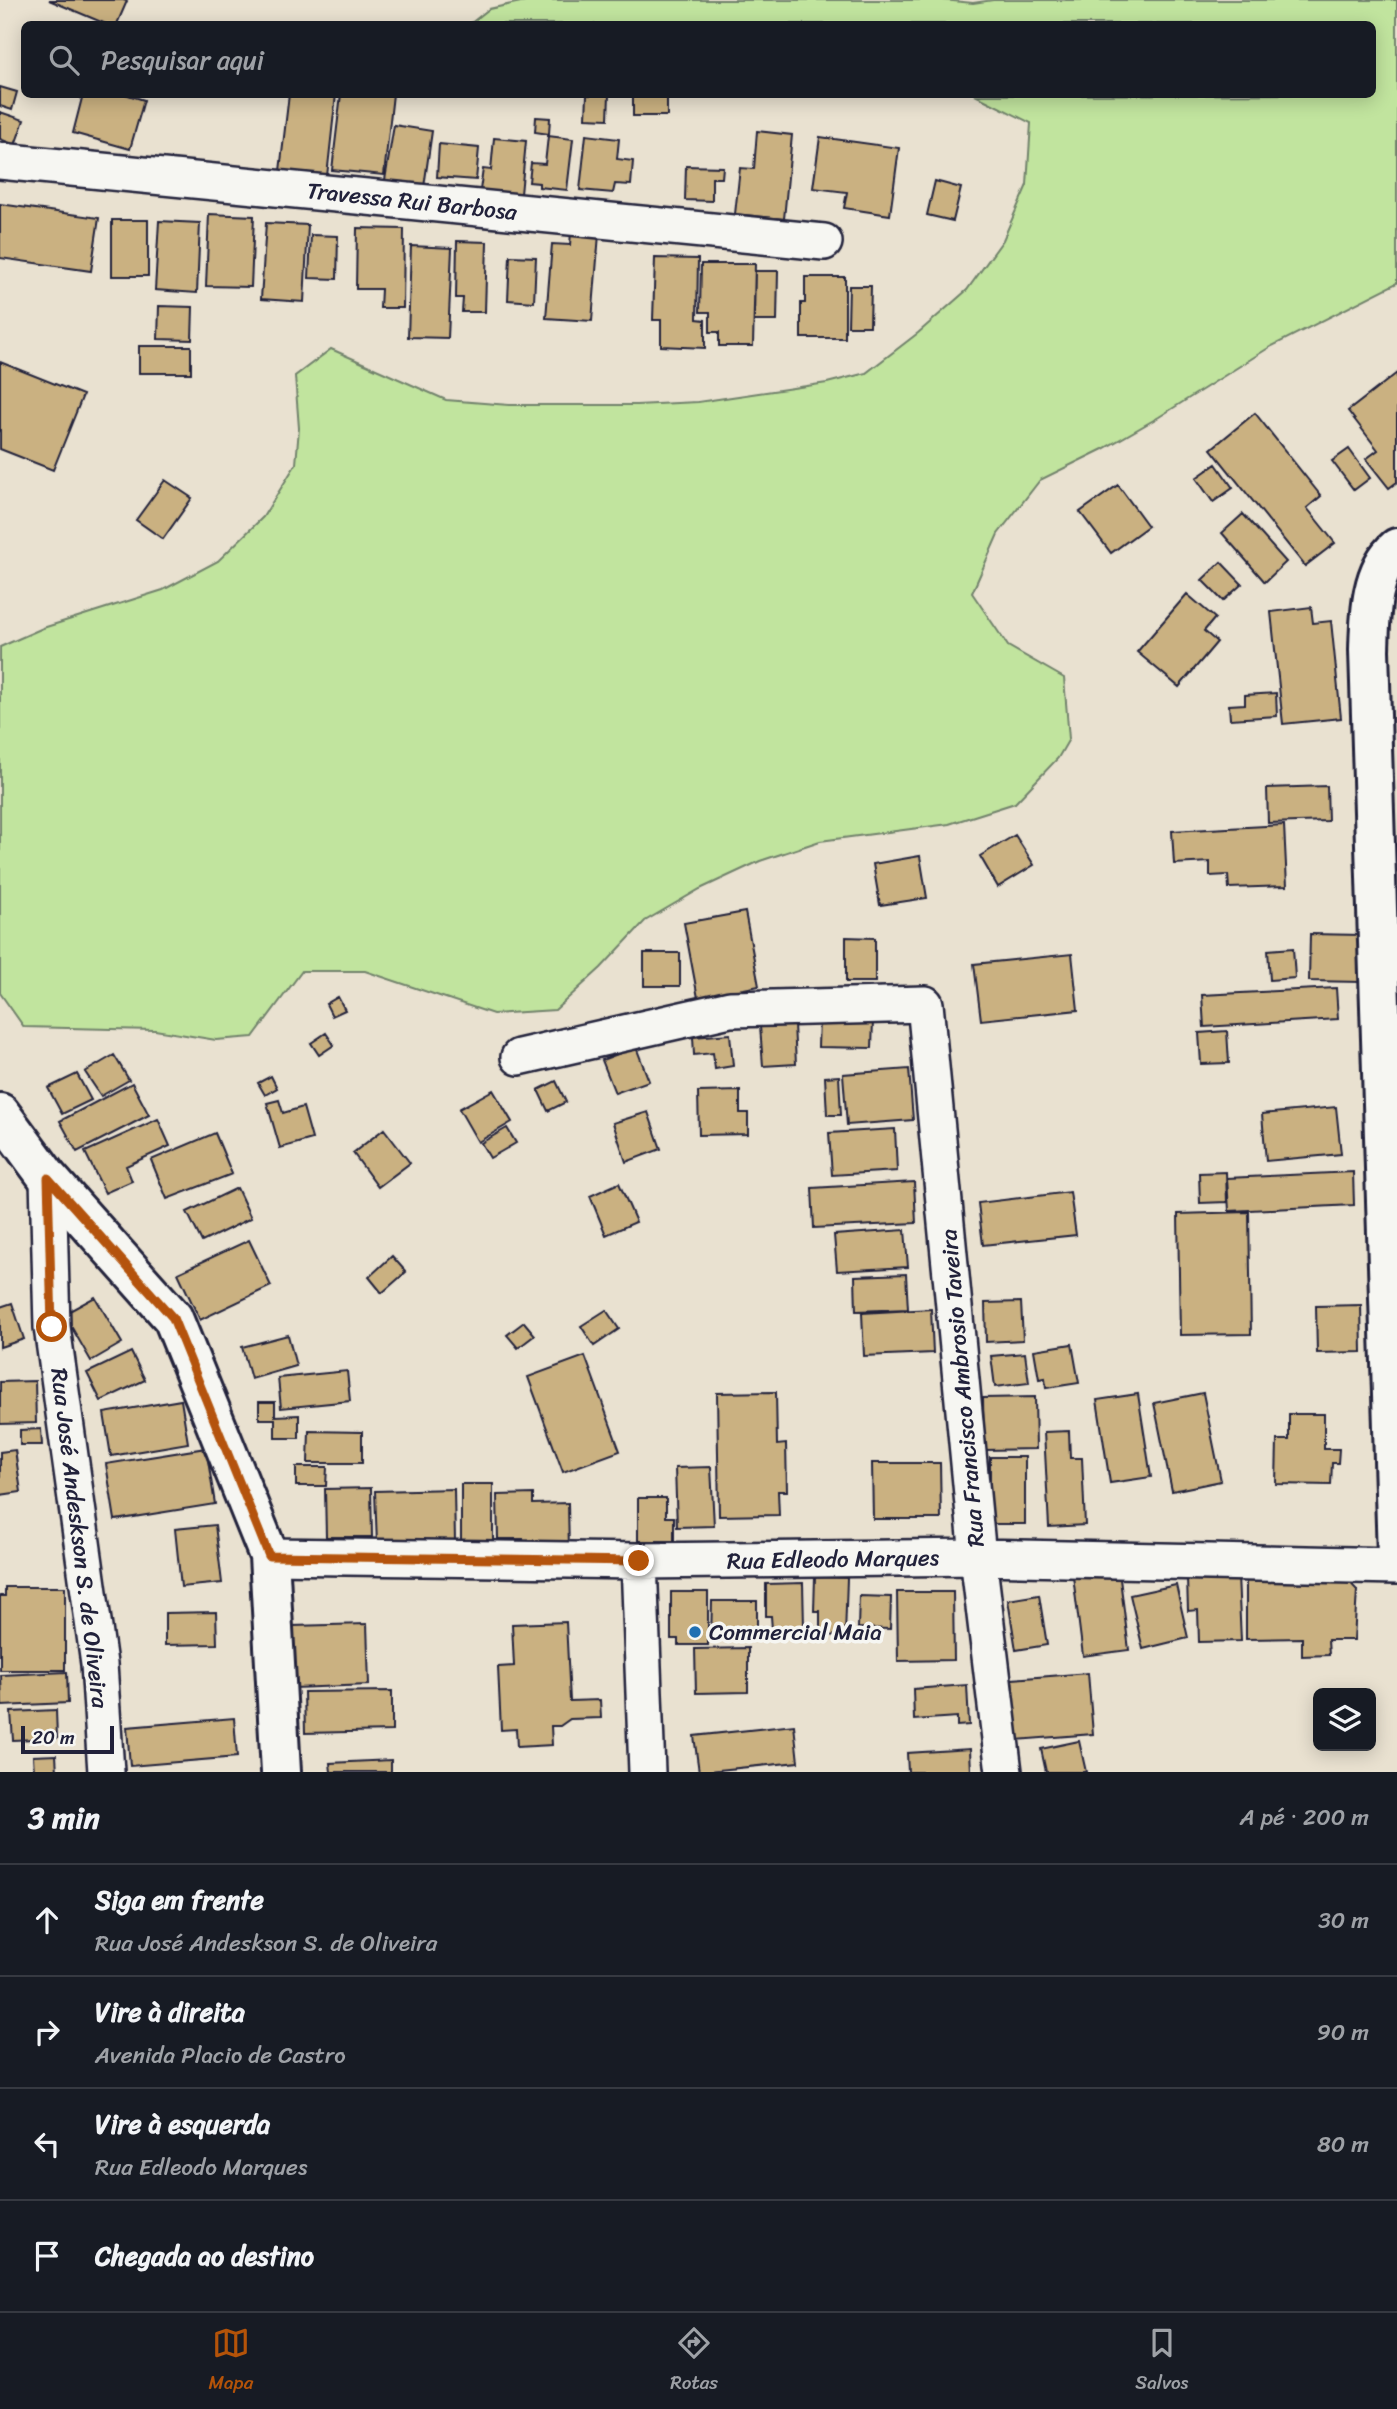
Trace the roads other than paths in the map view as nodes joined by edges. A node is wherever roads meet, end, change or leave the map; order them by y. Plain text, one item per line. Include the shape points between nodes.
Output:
1 (0, 161) edge
2 (824, 242) dead end
3 (1397, 548) edge
4 (519, 1057) dead end
5 (0, 1113) edge
6 (48, 1178) junction
7 (269, 1556) junction
8 (978, 1557) junction
9 (1397, 1557) edge
10 (639, 1561) junction
11 (1397, 1566) edge
12 (106, 1772) edge
13 (281, 1772) edge
14 (647, 1772) edge
15 (1004, 1772) edge

1 - 2 street, Travessa Rui Barbosa
3 - 9 street via 1389,555 1371,600 1369,650
4 - 8 street, Rua Francisco Ambrosio Taveira via 730,1009 925,1004
5 - 6 street
6 - 7 street via 173,1318
6 - 12 street, Rua José Andeskson S. de Oliveira via 52,1327 99,1664
7 - 10 street, Rua Edleodo Marques
7 - 13 street
8 - 10 street, Rua Edleodo Marques
8 - 11 street, Rua Edleodo Marques
8 - 15 street, Rua Francisco Ambrosio Taveira
10 - 14 street

